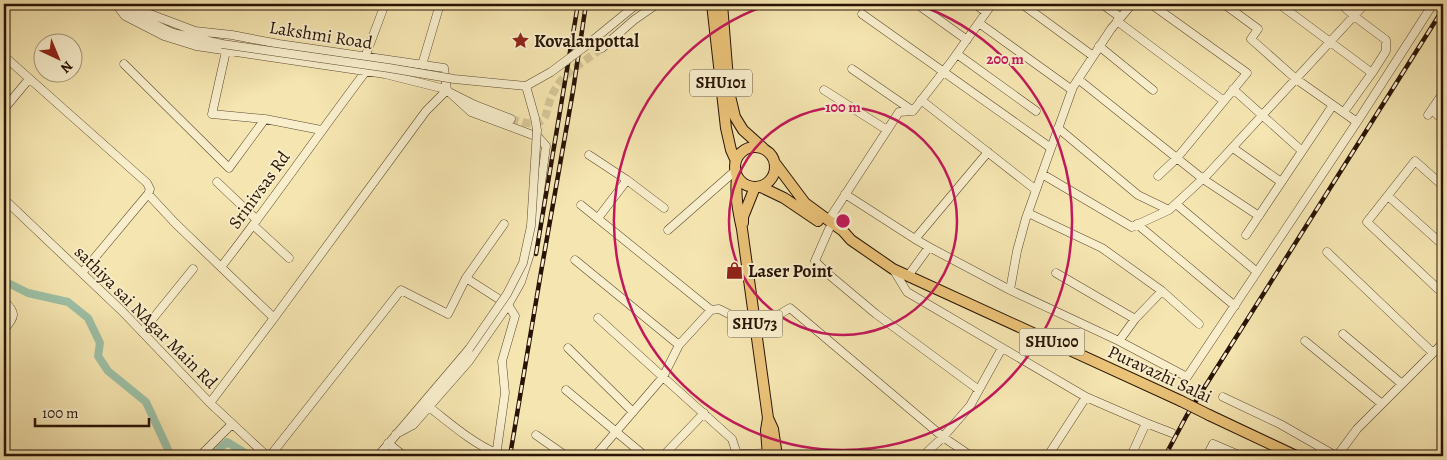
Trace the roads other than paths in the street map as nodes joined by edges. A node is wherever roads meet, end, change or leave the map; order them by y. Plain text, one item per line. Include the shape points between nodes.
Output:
1 (116, 4) edge
2 (385, 4) edge
3 (440, 4) edge
4 (637, 4) edge
5 (657, 4) edge
6 (712, 4) edge
7 (722, 4) edge
8 (917, 4) edge
9 (975, 4) edge
10 (992, 4) edge
11 (1022, 4) edge
12 (1102, 4) edge
13 (1130, 4) edge
14 (1150, 4) edge
15 (1224, 4) edge
16 (1279, 4) edge
17 (1341, 4) edge
18 (1365, 4) edge
19 (1433, 4) edge
20 (986, 12) junction
21 (862, 14) dead end
22 (1354, 16) junction
23 (1119, 19) junction
24 (979, 23) junction
25 (967, 40) junction
26 (1330, 43) junction
27 (1100, 46) junction
28 (224, 47) junction
29 (602, 48) tunnel mouth
30 (957, 54) junction
31 (4, 56) edge
32 (1093, 56) junction
33 (365, 57) junction
34 (124, 64) dead end
35 (422, 65) junction
36 (852, 69) dead end
37 (366, 71) junction
38 (944, 72) junction
39 (1372, 73) junction
40 (29, 79) junction
41 (1078, 79) junction
42 (1296, 79) junction
43 (1086, 85) junction
44 (526, 86) junction
45 (1072, 88) junction
46 (1233, 89) junction
47 (447, 90) junction
48 (824, 90) dead end
49 (1153, 90) dead end
50 (1443, 94) edge
51 (921, 100) junction
52 (1224, 101) junction
53 (1333, 105) junction
54 (4, 109) edge
55 (1036, 110) dead end
56 (913, 111) junction
57 (1344, 112) junction
58 (1263, 116) junction
59 (265, 119) junction
60 (511, 119) tunnel mouth
61 (1443, 120) edge
62 (1357, 122) junction
63 (1058, 128) junction
64 (321, 130) junction
65 (887, 130) junction
66 (763, 148) junction
67 (1051, 148) junction
68 (1233, 148) junction
69 (1302, 151) junction
70 (988, 152) junction
71 (589, 155) dead end
72 (1177, 158) junction
73 (775, 163) junction
74 (736, 170) junction
75 (1042, 174) junction
76 (1158, 176) dead end
77 (1203, 179) junction
78 (627, 180) junction
79 (217, 182) dead end
80 (1281, 182) junction
81 (1443, 186) edge
82 (758, 187) junction
83 (1036, 190) junction
84 (148, 194) junction
85 (845, 194) junction
86 (1388, 196) junction
87 (4, 199) edge
88 (1176, 204) junction
89 (581, 205) dead end
90 (664, 208) dead end
91 (1169, 210) junction
92 (1028, 213) junction
93 (1258, 216) junction
94 (598, 218) junction
95 (255, 223) junction
96 (504, 224) dead end
97 (1137, 224) junction
98 (828, 225) junction
99 (742, 229) junction
100 (668, 230) dead end
101 (1246, 235) dead end
102 (915, 239) junction
103 (1443, 245) edge
104 (929, 247) junction
105 (1327, 252) dead end
106 (289, 258) dead end
107 (575, 260) dead end
108 (221, 267) junction
109 (193, 268) dead end
110 (893, 269) junction
111 (82, 272) junction
112 (1257, 272) junction
113 (1056, 273) dead end
114 (908, 276) junction
115 (466, 278) junction
116 (1010, 290) junction
117 (1443, 290) edge
118 (1162, 291) junction
119 (4, 302) edge
120 (508, 305) junction
121 (1235, 306) junction
122 (711, 310) junction
123 (274, 318) junction
124 (598, 318) dead end
125 (1135, 318) junction
126 (1199, 324) dead end
127 (755, 328) junction
128 (4, 330) edge
129 (142, 332) junction
130 (1343, 334) dead end
131 (1118, 341) junction
132 (1305, 341) dead end
133 (1443, 343) edge
134 (679, 345) junction
135 (568, 348) dead end
136 (1002, 348) junction
137 (1433, 353) junction
138 (663, 377) junction
139 (1402, 384) junction
140 (566, 390) dead end
141 (979, 390) junction
142 (1086, 397) junction
143 (1223, 397) dead end
144 (210, 403) junction
145 (1382, 404) junction
146 (429, 407) junction
147 (633, 412) junction
148 (704, 414) junction
149 (1146, 423) junction
150 (232, 424) junction
151 (616, 432) junction
152 (1172, 433) dead end
153 (396, 434) junction
154 (536, 436) dead end
155 (943, 436) junction
156 (388, 443) junction
157 (496, 454) edge
158 (736, 455) edge
159 (772, 455) edge
160 (200, 456) edge
161 (269, 456) edge
162 (378, 456) edge
163 (404, 456) edge
164 (566, 456) edge
165 (595, 456) edge
166 (646, 456) edge
167 (664, 456) edge
168 (923, 456) edge
169 (971, 456) edge
170 (1057, 456) edge
171 (1131, 456) edge
172 (1207, 456) edge
173 (1241, 456) edge
174 (1296, 456) edge
175 (1337, 456) edge

1 - 28 street, Lakshmi Road via 173,33
1 - 33 street, Lakshmi Road via 195,31
2 - 33 street
3 - 35 street
4 - 44 street, bridge via 588,45
5 - 29 street
6 - 74 main road, SHU101 via 726,128
7 - 66 main road, SHU101 via 729,92 736,117 743,130
8 - 25 street
9 - 20 street
10 - 20 street
11 - 32 street
12 - 23 street
13 - 23 street
14 - 46 street via 1247,73
15 - 42 street via 1258,29 1251,39
16 - 26 street
17 - 22 street
18 - 22 street
19 - 62 street
20 - 24 street
21 - 38 street
22 - 26 street
22 - 39 street via 1386,40 1386,51
23 - 27 street
23 - 52 street
24 - 25 street
24 - 45 street
25 - 30 street
26 - 39 street
26 - 42 street
27 - 32 street
27 - 49 street
28 - 37 street, Lakshmi Road
28 - 44 street, bridge
28 - 59 street via 212,114
30 - 38 street
30 - 55 street
31 - 40 street
32 - 41 street
33 - 35 street, Lakshmi Road
34 - 59 street via 229,168
35 - 47 street, Lakshmi Road via 444,68
36 - 56 street
37 - 47 street, Lakshmi Road
37 - 64 street, Srinivsas Rd
38 - 51 street
38 - 67 street
39 - 57 street
40 - 54 street
40 - 84 street via 147,183 150,188
41 - 43 street
41 - 45 street
42 - 53 street
42 - 58 street
43 - 45 street
43 - 72 street
44 - 153 street, bridge via 537,130 531,226 523,263 507,294 469,349
45 - 63 street
46 - 52 street
46 - 58 street
47 - 60 street, Lakshmi Road
47 - 120 street via 470,112 538,137 546,146 532,250 521,282
47 - 123 street via 426,111
48 - 65 street
50 - 61 street via 1430,112
51 - 56 street
51 - 70 street
52 - 72 street
53 - 57 street
53 - 69 street
56 - 65 street via 899,112
57 - 62 street
58 - 68 street
58 - 69 street
59 - 64 street
62 - 112 street
63 - 67 street
63 - 91 street via 1138,195
64 - 95 street, Srinivsas Rd
65 - 85 street
66 - 73 main road, SHU101
66 - 74 main road via 750,148 739,155
67 - 75 street
68 - 77 street
68 - 80 street
69 - 80 street
70 - 83 street
70 - 102 street
71 - 78 street
72 - 76 street
72 - 77 street
73 - 82 main road via 771,180
73 - 98 main road, Puravazhi Salai / SHU100 via 805,203
74 - 82 main road via 745,184
74 - 99 main road, SHU73 via 735,189
74 - 100 street
75 - 83 street
75 - 97 street via 1132,227
77 - 88 street
77 - 93 street
78 - 90 street
78 - 94 street
79 - 95 street
80 - 93 street
81 - 86 street via 1415,162
82 - 98 main road, Puravazhi Salai / SHU100 via 784,198
82 - 99 main road, SHU73 via 743,217
83 - 92 street
84 - 108 street
84 - 111 street
85 - 98 street
85 - 102 street
86 - 103 street
86 - 117 street via 1367,222 1438,289
87 - 111 street, sathiya sai NAgar Main Rd
88 - 91 street
88 - 112 street
89 - 94 street
91 - 97 street
92 - 116 street
92 - 118 street via 1102,248
93 - 101 street
94 - 122 street
95 - 106 street
95 - 108 street, Srinivsas Rd
96 - 115 street
97 - 121 street
98 - 110 main road, Puravazhi Salai / SHU100 via 843,231
98 - 141 street via 815,261 876,314
99 - 127 main road, SHU73
102 - 104 street
104 - 114 street
104 - 116 street
105 - 137 street
107 - 134 street
108 - 123 street
109 - 129 street
110 - 114 main road, Puravazhi Salai / SHU100
110 - 136 street via 906,292
111 - 129 street, sathiya sai NAgar Main Rd
112 - 121 street
113 - 125 street
114 - 174 main road, Puravazhi Salai / SHU100, bridge
115 - 120 street
115 - 161 street via 448,314 401,290
116 - 131 street
118 - 125 street
118 - 126 street
119 - 128 street via 14,316
120 - 146 street via 469,361
120 - 157 street via 515,316 502,361 505,393
121 - 131 street via 1187,377
122 - 127 street via 719,309
122 - 134 street
123 - 144 street
124 - 138 street
125 - 131 street
127 - 155 street via 790,308
127 - 159 main road, SHU73 via 768,418 774,429
129 - 144 street, sathiya sai NAgar Main Rd
130 - 139 street
132 - 145 street
133 - 137 street
134 - 138 street
135 - 147 street
136 - 141 street
136 - 142 street
137 - 139 street
138 - 147 street
138 - 148 street
139 - 145 street
140 - 151 street
141 - 155 street via 970,406
142 - 149 street
142 - 170 street via 1051,451
143 - 175 street
144 - 150 street, sathiya sai NAgar Main Rd
145 - 175 street via 1356,429
146 - 153 street via 413,425
146 - 157 street via 468,438
147 - 151 street
148 - 158 street via 732,439
148 - 167 street
149 - 152 street
149 - 171 street
150 - 160 street
150 - 161 street, sathiya sai NAgar Main Rd
151 - 165 street
151 - 166 street
153 - 156 street
154 - 164 street
155 - 168 street
155 - 169 street
156 - 162 street
156 - 163 street
158 - 159 street
172 - 173 street via 1213,444

